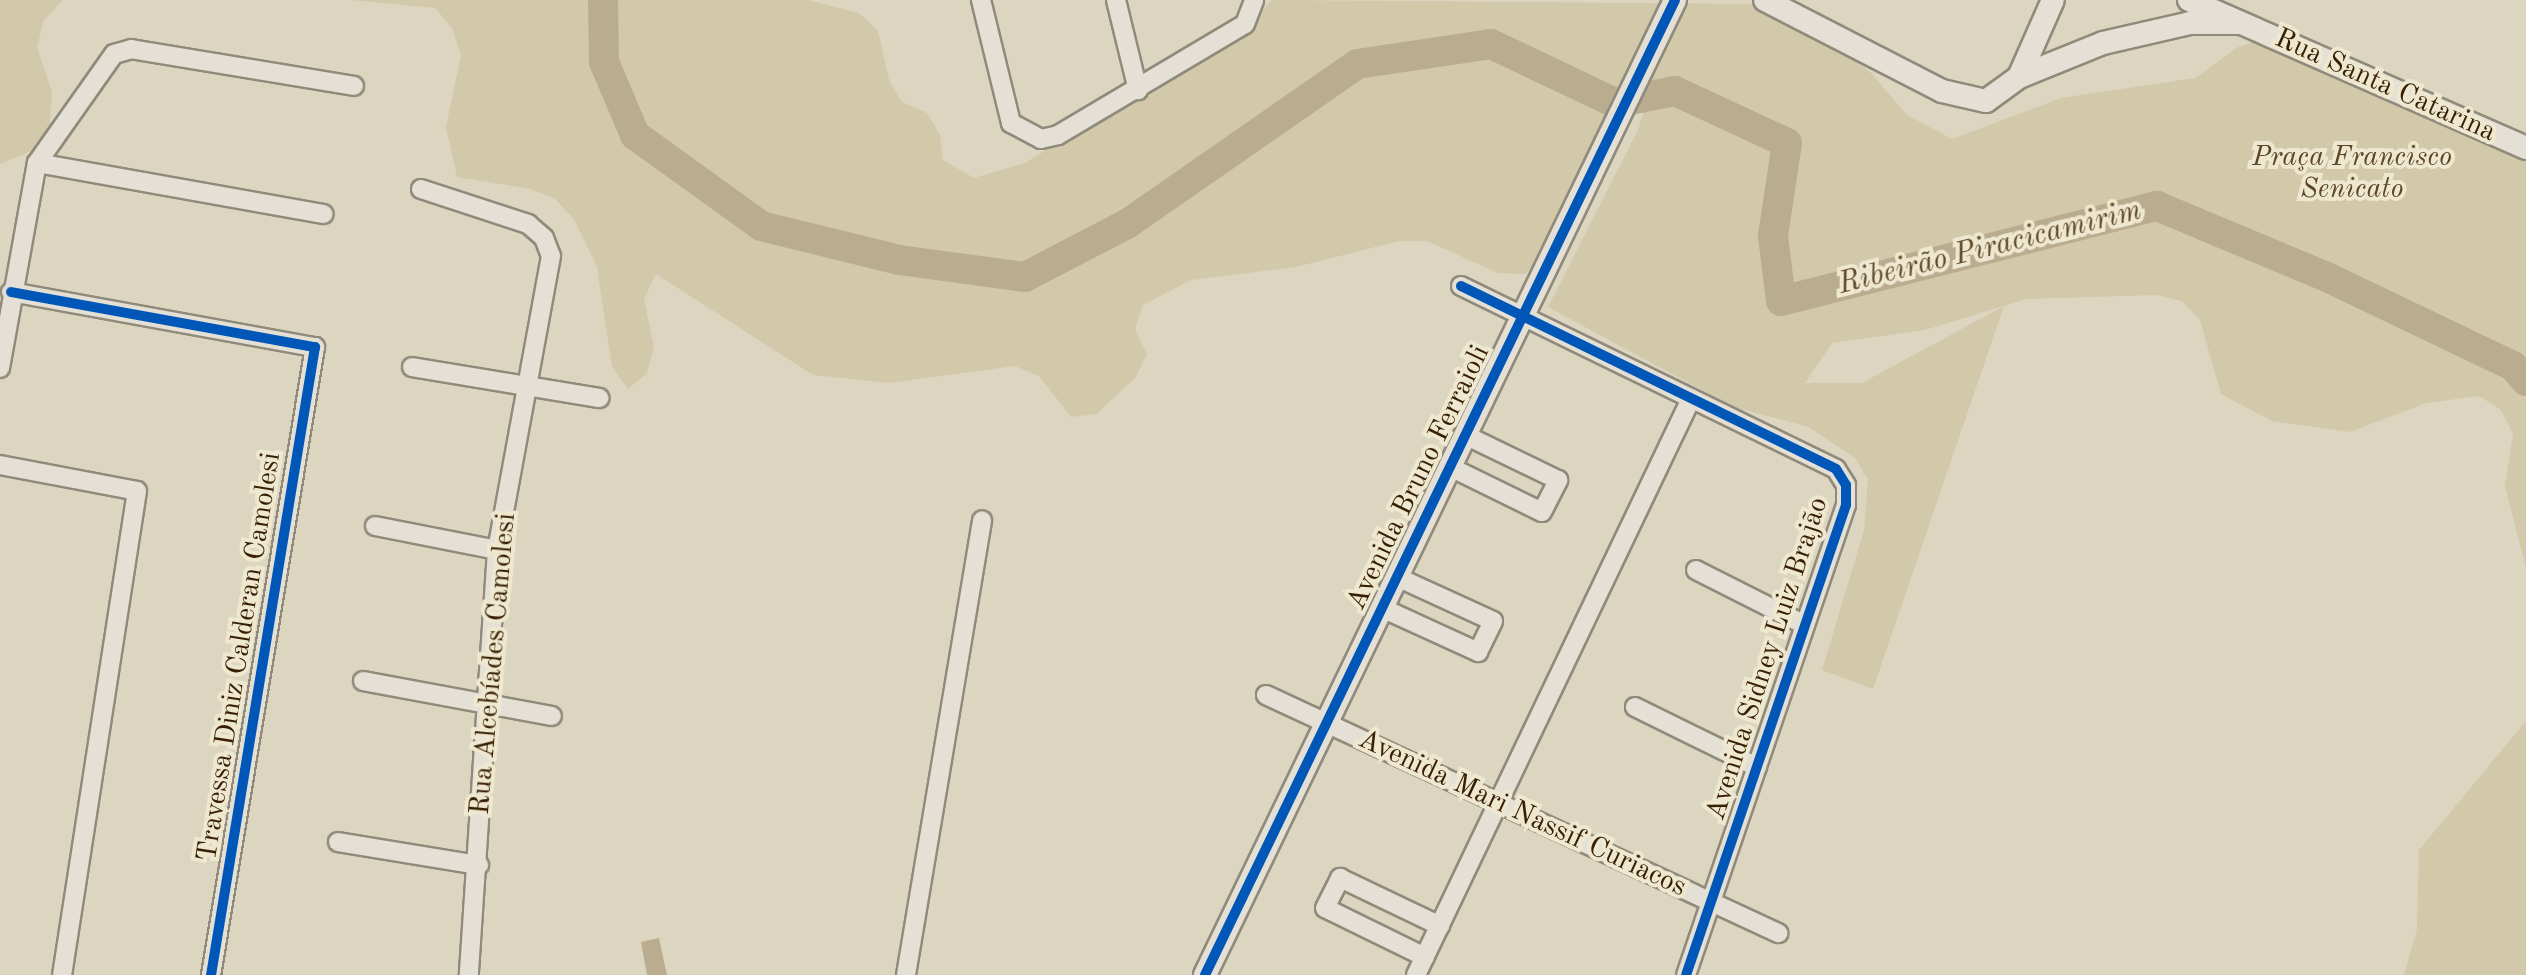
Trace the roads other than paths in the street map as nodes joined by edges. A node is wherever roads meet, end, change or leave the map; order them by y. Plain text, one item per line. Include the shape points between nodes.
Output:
1 (980, 0) edge
2 (1116, 0) edge
3 (1675, 0) edge
4 (1765, 0) edge
5 (2053, 0) edge
6 (2189, 0) edge
7 (1255, 2) edge
8 (2241, 11) edge
9 (2019, 78) junction
10 (354, 86) dead end
11 (1138, 90) junction
12 (2526, 148) edge
13 (37, 164) junction
14 (428, 190) dead end
15 (324, 214) dead end
16 (8, 267) edge
17 (1461, 286) dead end
18 (11, 292) junction
19 (1522, 317) junction
20 (0, 368) edge
21 (412, 368) dead end
22 (528, 387) junction
23 (599, 398) dead end
24 (1691, 398) junction
25 (1465, 435) junction
26 (0, 465) edge
27 (1450, 467) junction
28 (982, 520) dead end
29 (375, 526) dead end
30 (497, 550) junction
31 (1696, 570) dead end
32 (1397, 576) junction
33 (1382, 608) junction
34 (1805, 625) junction
35 (363, 681) dead end
36 (1266, 695) dead end
37 (485, 706) junction
38 (1635, 707) dead end
39 (552, 716) dead end
40 (1326, 724) junction
41 (1757, 767) junction
42 (1498, 803) junction
43 (338, 842) dead end
44 (479, 865) junction
45 (1712, 902) junction
46 (1440, 926) junction
47 (1778, 933) dead end
48 (1425, 956) junction
49 (62, 975) edge
50 (210, 975) edge
51 (470, 975) edge
52 (906, 975) edge
53 (1205, 975) edge
54 (1416, 975) edge
55 (1686, 975) edge

1 - 11 street via 1011,123 1025,135 1058,136
2 - 11 street
3 - 19 street, Avenida Bruno Ferraioli
4 - 9 street via 1942,92 1986,101
5 - 9 street
6 - 8 street, Rua Santa Catarina
7 - 11 street via 1245,24
8 - 9 street via 2102,43
8 - 12 street, Rua Santa Catarina
10 - 13 street via 131,48 114,54
13 - 15 street
13 - 16 street
14 - 22 street, Rua Alcebíades Camolesi via 528,224 544,238 550,274
16 - 18 street
17 - 19 street, Avenida Sidney Luiz Brajão
18 - 20 street
18 - 50 street, Travessa Diniz Calderan Camolesi via 314,347
19 - 24 street, Avenida Sidney Luiz Brajão
19 - 25 street, Avenida Bruno Ferraioli
21 - 22 street
22 - 23 street
22 - 30 street, Rua Alcebíades Camolesi
24 - 34 street, Avenida Sidney Luiz Brajão via 1836,468 1846,485 1846,505
24 - 42 street
25 - 27 street, Avenida Bruno Ferraioli
25 - 27 street via 1558,480 1542,512
26 - 49 street via 137,491
27 - 32 street, Avenida Bruno Ferraioli
28 - 52 street
29 - 30 street
30 - 37 street, Rua Alcebíades Camolesi
31 - 34 street
32 - 33 street, Avenida Bruno Ferraioli
32 - 33 street via 1493,621 1478,652
33 - 40 street, Avenida Bruno Ferraioli
34 - 41 street, Avenida Sidney Luiz Brajão
35 - 37 street
36 - 40 street, Avenida Mari Nassif Curiacos
37 - 39 street
37 - 44 street, Rua Alcebíades Camolesi
38 - 41 street
40 - 42 street, Avenida Mari Nassif Curiacos
40 - 53 street, Avenida Bruno Ferraioli
41 - 45 street, Avenida Sidney Luiz Brajão
42 - 45 street, Avenida Mari Nassif Curiacos
42 - 46 street
43 - 44 street
44 - 51 street, Rua Alcebíades Camolesi
45 - 47 street, Avenida Mari Nassif Curiacos
45 - 55 street, Avenida Sidney Luiz Brajão
46 - 48 street
46 - 48 street via 1340,878 1325,908
48 - 54 street

